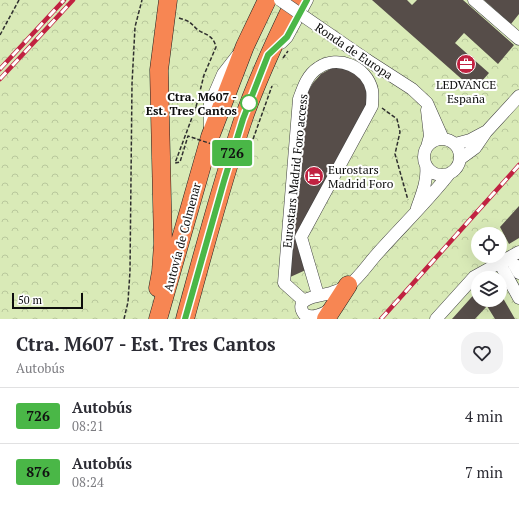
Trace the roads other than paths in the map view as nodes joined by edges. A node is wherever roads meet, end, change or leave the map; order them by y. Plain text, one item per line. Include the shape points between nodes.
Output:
1 (267, 0) edge
2 (280, 0) edge
3 (295, 0) edge
4 (307, 0) edge
5 (474, 0) edge
6 (164, 4) edge
7 (519, 39) edge
8 (274, 59) junction
9 (519, 96) edge
10 (427, 103) junction
11 (486, 132) junction
12 (443, 138) junction
13 (455, 144) junction
14 (427, 147) junction
15 (460, 158) junction
16 (426, 165) junction
17 (448, 174) junction
18 (416, 211) junction
19 (510, 257) edge
20 (519, 273) edge
21 (348, 285) junction
22 (318, 295) junction
23 (519, 298) edge
24 (304, 301) junction
25 (336, 304) junction
26 (149, 319) edge
27 (158, 319) edge
28 (185, 319) edge
29 (326, 319) edge
30 (436, 319) edge

1 - 27 highway, Autovía de Colmenar via 245,46 210,137
2 - 10 street, Ronda de Europa, bridge via 412,89
3 - 8 highway, Autovía de Colmenar
4 - 8 street
5 - 7 street
6 - 26 highway via 159,70 163,244 161,272
8 - 28 highway, Autovía de Colmenar via 241,126
9 - 11 street
10 - 12 street, Ronda de Europa
10 - 14 street via 430,136
11 - 13 street
11 - 15 street via 475,148
12 - 13 street
12 - 14 street
13 - 15 street
14 - 16 street via 424,153
15 - 17 street via 456,168
16 - 17 street via 433,173
16 - 18 street via 427,174
17 - 18 street via 434,194
18 - 21 street
19 - 20 street
19 - 23 street
19 - 30 street via 474,277
21 - 22 street
21 - 25 highway
22 - 24 street
22 - 24 street, Eurostars Madrid Foro access via 301,237 372,106 372,90 363,73 348,63 331,63 318,68 304,83 299,100 284,283
24 - 25 street via 302,310 305,316 311,319 322,316
25 - 29 highway

